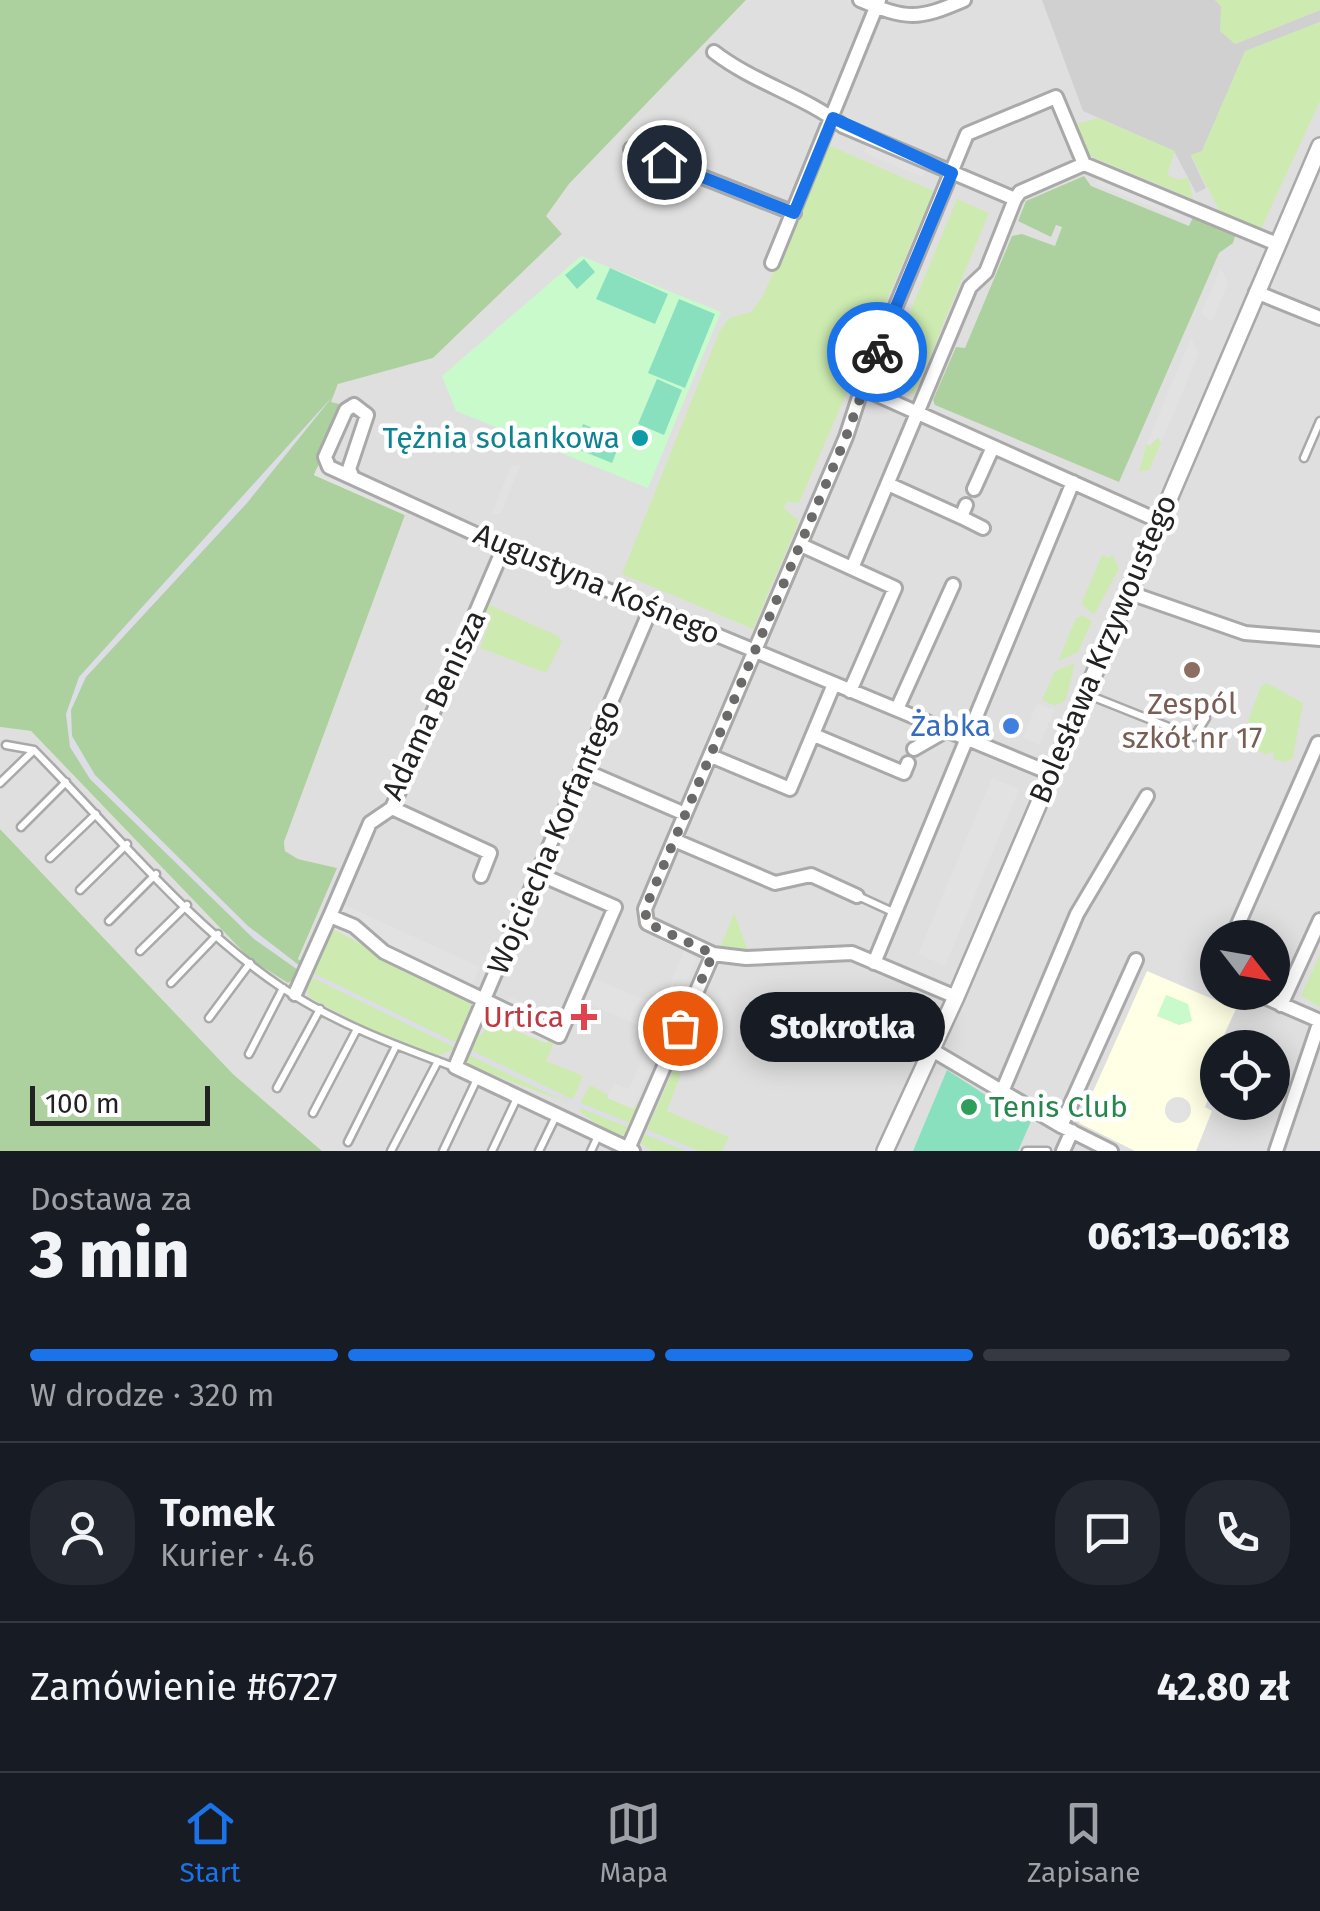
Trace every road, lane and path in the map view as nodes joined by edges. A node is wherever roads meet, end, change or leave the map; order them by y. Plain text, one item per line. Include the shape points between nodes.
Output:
1 (860, 0) edge
2 (964, 0) edge
3 (878, 4) edge
4 (714, 52) dead end
5 (833, 118) junction
6 (1320, 146) edge
7 (631, 149) dead end
8 (1084, 164) junction
9 (952, 173) junction
10 (1015, 199) junction
11 (794, 213) junction
12 (1276, 244) junction
13 (772, 263) dead end
14 (1256, 292) junction
15 (1320, 318) edge
16 (862, 388) junction
17 (918, 413) junction
18 (1320, 421) edge
19 (993, 446) junction
20 (1304, 458) dead end
21 (353, 478) junction
22 (1073, 482) junction
23 (888, 484) junction
24 (974, 489) dead end
25 (1159, 520) junction
26 (983, 528) dead end
27 (800, 544) junction
28 (504, 547) junction
29 (852, 568) junction
30 (953, 585) dead end
31 (1130, 593) junction
32 (652, 606) junction
33 (1320, 639) edge
34 (756, 651) junction
35 (834, 684) junction
36 (850, 691) junction
37 (1085, 694) junction
38 (897, 710) junction
39 (1206, 718) dead end
40 (947, 730) junction
41 (814, 735) junction
42 (966, 738) junction
43 (1318, 743) edge
44 (6, 745) dead end
45 (914, 748) dead end
46 (34, 750) junction
47 (712, 756) junction
48 (908, 764) dead end
49 (584, 770) junction
50 (1050, 773) junction
51 (66, 782) junction
52 (0, 784) edge
53 (1147, 796) dead end
54 (392, 808) junction
55 (96, 814) junction
56 (685, 814) junction
57 (22, 827) dead end
58 (674, 840) junction
59 (126, 844) junction
60 (50, 858) dead end
61 (156, 874) junction
62 (540, 874) junction
63 (481, 876) dead end
64 (80, 890) dead end
65 (857, 896) joint
66 (188, 905) junction
67 (896, 913) junction
68 (330, 916) junction
69 (1240, 920) edge
70 (1320, 920) edge
71 (109, 921) dead end
72 (218, 934) junction
73 (140, 950) dead end
74 (713, 954) junction
75 (1136, 960) dead end
76 (874, 962) junction
77 (250, 963) junction
78 (171, 983) dead end
79 (1290, 985) edge
80 (289, 991) junction
81 (956, 997) junction
82 (484, 999) junction
83 (1290, 1008) edge
84 (320, 1009) junction
85 (208, 1018) dead end
86 (1320, 1020) edge
87 (357, 1029) junction
88 (396, 1046) junction
89 (932, 1050) junction
90 (249, 1054) dead end
91 (438, 1061) junction
92 (455, 1067) junction
93 (478, 1078) junction
94 (278, 1088) dead end
95 (1001, 1094) junction
96 (518, 1096) junction
97 (313, 1113) dead end
98 (556, 1114) junction
99 (1067, 1129) junction
100 (598, 1134) junction
101 (348, 1142) dead end
102 (631, 1150) edge
103 (391, 1151) edge
104 (443, 1151) edge
105 (492, 1151) edge
106 (539, 1151) edge
107 (591, 1151) edge
108 (884, 1151) edge
109 (1026, 1151) edge
110 (1047, 1151) edge
111 (1063, 1151) edge
112 (1111, 1151) edge
113 (1276, 1151) edge

1 - 3 street
2 - 3 street via 904,18
3 - 5 street
4 - 5 street via 742,74
5 - 9 street
5 - 11 street
6 - 12 street, Bolesława Krzywoustego
7 - 11 street
8 - 9 street via 1056,98 968,134
8 - 10 street
8 - 12 street
9 - 10 street
9 - 16 street
10 - 17 street
11 - 13 street
12 - 14 street, Bolesława Krzywoustego
14 - 15 street
14 - 25 street, Bolesława Krzywoustego
16 - 17 street
16 - 27 street
17 - 19 street
17 - 23 street
18 - 20 lane
19 - 22 street
19 - 24 street
21 - 21 street via 349,470 367,415 354,404 325,457 329,467
21 - 28 street, Augustyna Kośnego
22 - 25 street
22 - 42 street
23 - 26 street via 964,511
23 - 29 street
25 - 31 street, Bolesława Krzywoustego
27 - 29 street
27 - 34 street
28 - 32 street, Augustyna Kośnego
28 - 54 street, Adama Benisza
29 - 36 street via 895,588
30 - 38 street
31 - 33 street via 1244,634
31 - 37 street, Bolesława Krzywoustego
32 - 34 street, Augustyna Kośnego
32 - 49 street, Wojciecha Korfantego
34 - 35 street, Augustyna Kośnego
34 - 47 street
35 - 36 street, Augustyna Kośnego
35 - 41 street
36 - 38 street, Augustyna Kośnego
37 - 39 lane via 1194,738
37 - 50 street, Bolesława Krzywoustego
38 - 40 street, Augustyna Kośnego
40 - 42 street, Augustyna Kośnego
40 - 45 street
41 - 47 street via 790,789
41 - 48 street via 904,773
42 - 50 street, Augustyna Kośnego
42 - 67 street
43 - 69 street
44 - 46 lane
46 - 51 lane
46 - 52 lane
47 - 56 street
49 - 56 street
49 - 62 street, Wojciecha Korfantego
50 - 81 street, Bolesława Krzywoustego
51 - 55 lane
51 - 57 lane
53 - 95 street via 1077,914
54 - 63 street via 490,853
54 - 68 street, Adama Benisza via 370,823
55 - 59 lane
55 - 60 lane
56 - 58 street
58 - 65 street via 774,883 810,875
58 - 74 street via 644,917
59 - 61 lane
59 - 64 lane
61 - 66 lane
61 - 71 lane
62 - 82 street, Wojciecha Korfantego
62 - 82 street via 615,907 559,1036
65 - 67 lane
66 - 72 lane
66 - 73 lane
67 - 76 street
68 - 80 street, Adama Benisza
68 - 82 street via 384,952
70 - 79 street
72 - 77 lane
72 - 78 lane
74 - 76 street via 746,958 836,950
74 - 102 street
75 - 99 street
76 - 81 street
77 - 80 lane
77 - 85 lane
80 - 84 lane
80 - 90 lane
81 - 89 street, Bolesława Krzywoustego
82 - 92 street, Wojciecha Korfantego
83 - 86 street
84 - 87 lane
84 - 94 lane
86 - 113 street
87 - 88 lane
87 - 97 lane
88 - 91 lane
88 - 101 lane
89 - 95 street
89 - 108 street, Bolesława Krzywoustego
91 - 92 lane
91 - 103 lane
92 - 93 street
93 - 96 street
93 - 104 lane
95 - 99 street
96 - 98 street
96 - 105 lane
98 - 100 street
98 - 106 lane
99 - 111 street
99 - 112 street
100 - 102 street
100 - 107 lane
109 - 110 lane

